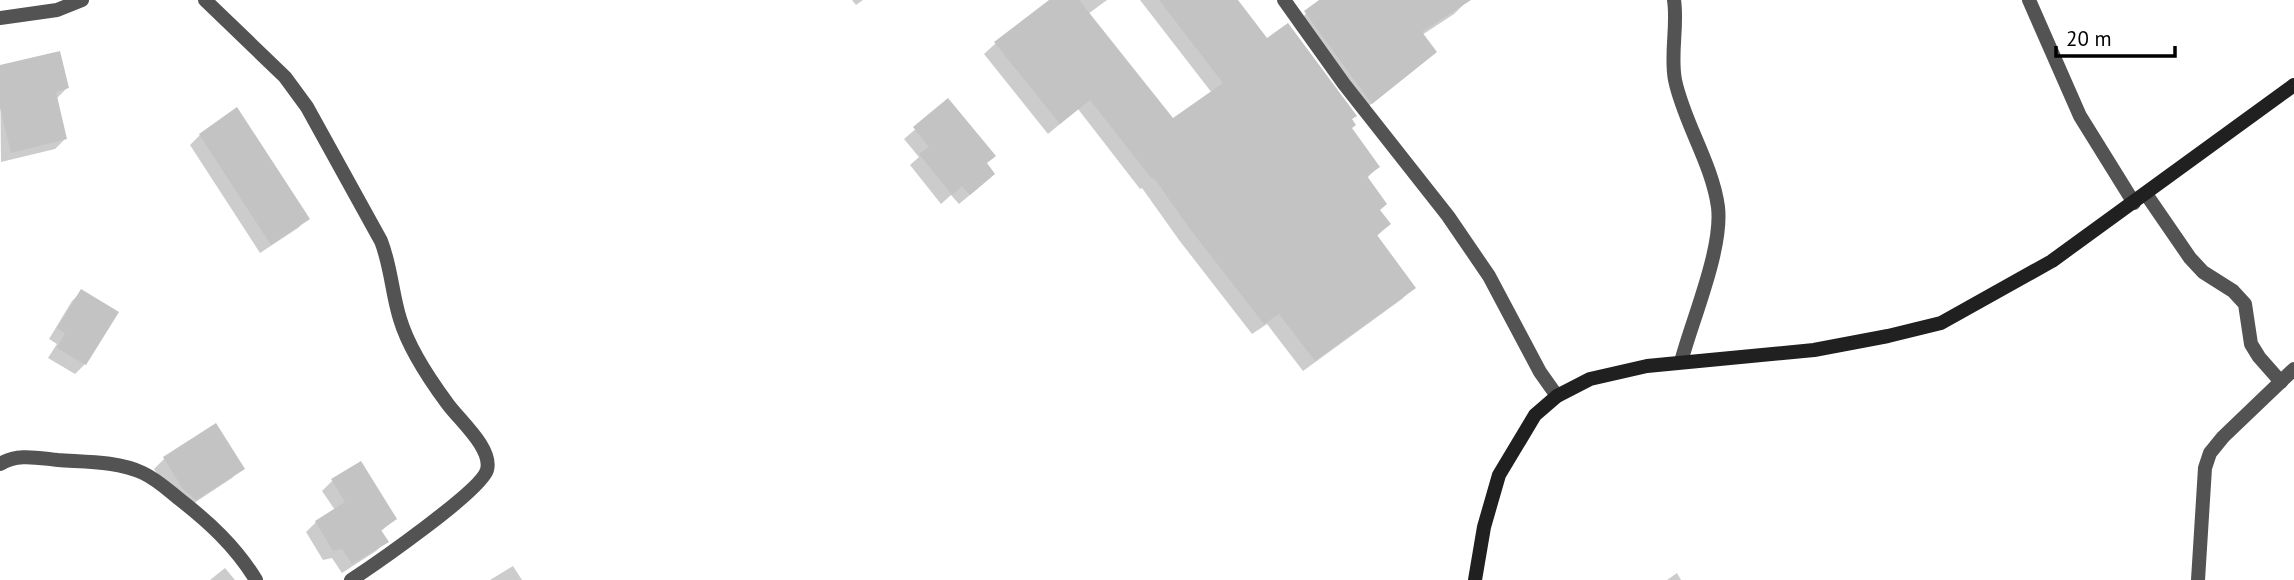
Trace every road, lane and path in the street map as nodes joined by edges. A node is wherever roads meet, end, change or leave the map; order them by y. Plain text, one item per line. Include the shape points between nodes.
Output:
1 (82, 0) edge
2 (205, 0) edge
3 (1284, 0) edge
4 (1674, 0) edge
5 (2029, 0) edge
6 (0, 18) edge
7 (2294, 85) edge
8 (2146, 194) junction
9 (2134, 203) junction
10 (1681, 362) junction
11 (2294, 369) edge
12 (2281, 382) junction
13 (1557, 396) junction
14 (0, 464) edge
15 (256, 580) edge
16 (351, 580) edge
17 (1475, 580) edge
18 (2198, 580) edge

1 - 6 street via 57,10
2 - 16 street via 285,77 307,107 381,241 400,323 409,341 487,459 484,476 458,501
3 - 13 street via 1448,216 1489,276
4 - 10 street via 1675,77 1718,208 1712,259
5 - 9 street via 2080,116
7 - 8 street
8 - 9 street
8 - 12 street via 2190,258 2245,304 2251,344
9 - 10 street via 2052,261 1941,323 1814,349
10 - 13 street via 1590,379
11 - 12 street
12 - 18 street via 2210,453 2205,468
13 - 17 street via 1535,415 1500,475 1484,527
14 - 15 street via 24,457 102,463 142,472 218,531

